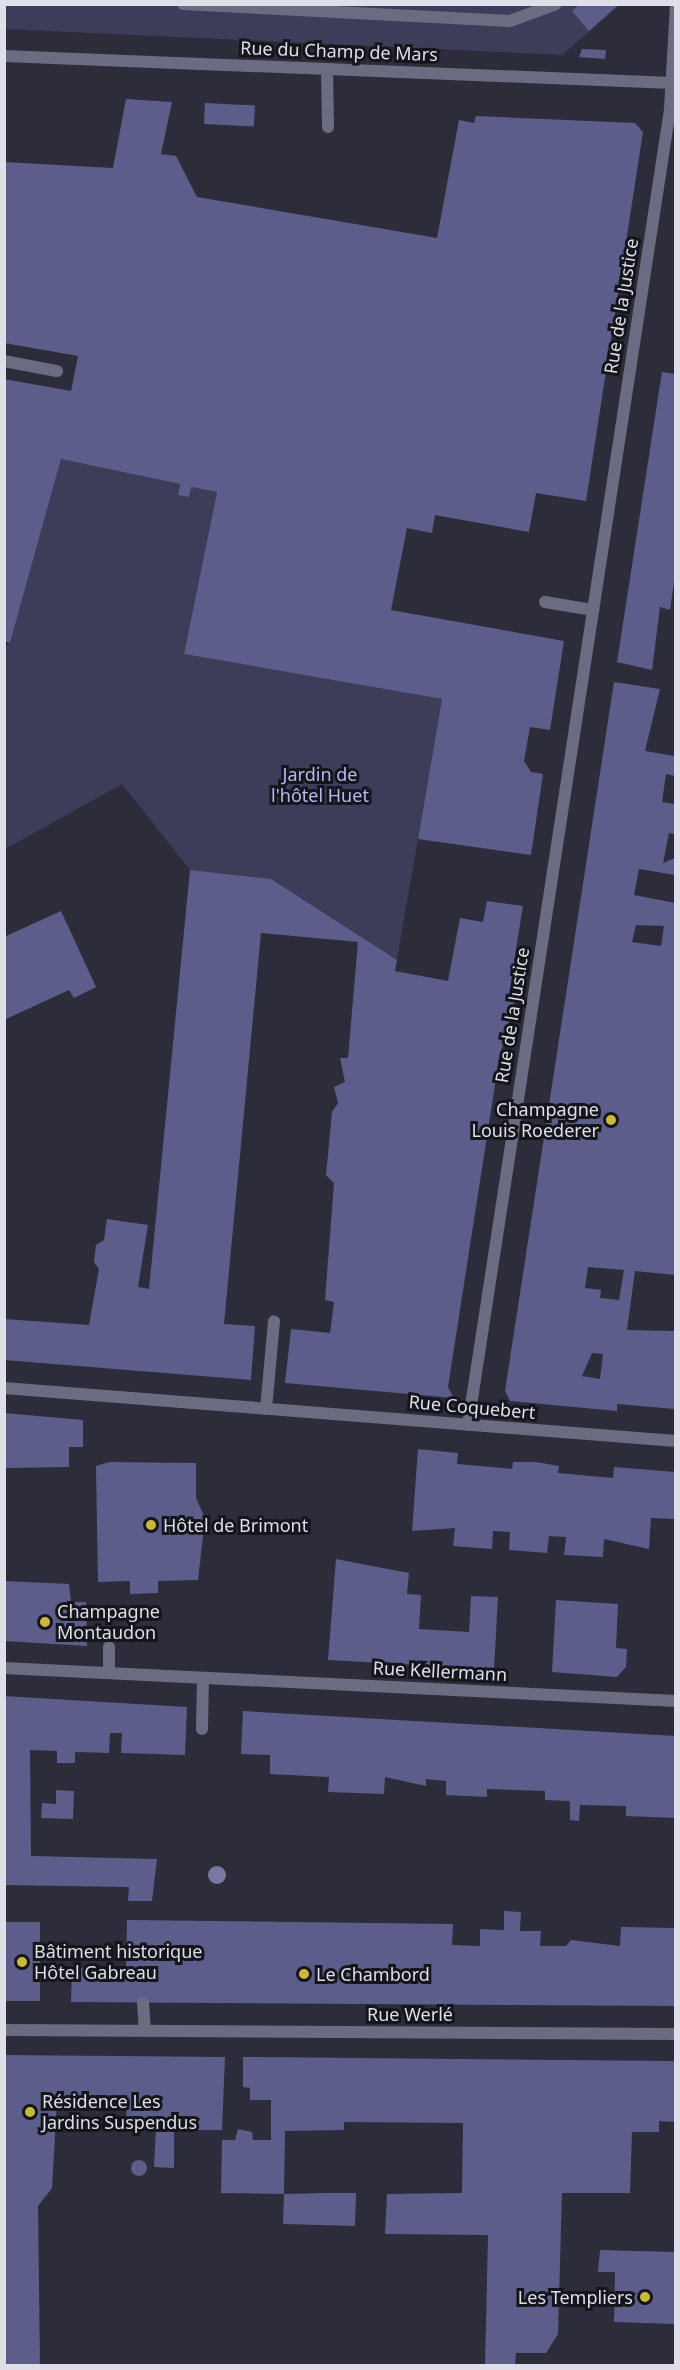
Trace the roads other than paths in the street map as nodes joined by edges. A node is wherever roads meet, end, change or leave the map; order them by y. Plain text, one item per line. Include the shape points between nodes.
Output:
1 (183, 4) edge
2 (556, 4) edge
3 (675, 6) edge
4 (364, 10) edge
5 (4, 56) edge
6 (327, 69) junction
7 (674, 83) edge
8 (328, 127) dead end
9 (4, 361) edge
10 (57, 371) dead end
11 (545, 602) dead end
12 (593, 610) junction
13 (274, 1321) dead end
14 (4, 1388) edge
15 (266, 1409) junction
16 (468, 1425) junction
17 (675, 1442) edge
18 (109, 1647) dead end
19 (4, 1668) edge
20 (109, 1673) junction
21 (204, 1678) junction
22 (675, 1701) edge
23 (202, 1730) dead end
24 (142, 2002) dead end
25 (4, 2031) edge
26 (145, 2031) junction
27 (675, 2034) edge

1 - 4 street
2 - 4 street via 510,21
3 - 7 street, Rue de la Justice
5 - 6 street, Rue du Champ de Mars
6 - 7 street, Rue du Champ de Mars
6 - 8 street
7 - 12 street, Rue de la Justice
9 - 10 street
11 - 12 street
12 - 16 street, Rue de la Justice
13 - 15 street
14 - 15 street, Rue Coquebert
15 - 16 street, Rue Coquebert
16 - 17 street, Rue Coquebert
18 - 20 street
19 - 20 street, Rue Kellermann
20 - 21 street, Rue Kellermann
21 - 22 street, Rue Kellermann
21 - 23 street
24 - 26 street
25 - 26 street, Rue Werlé
26 - 27 street, Rue Werlé

